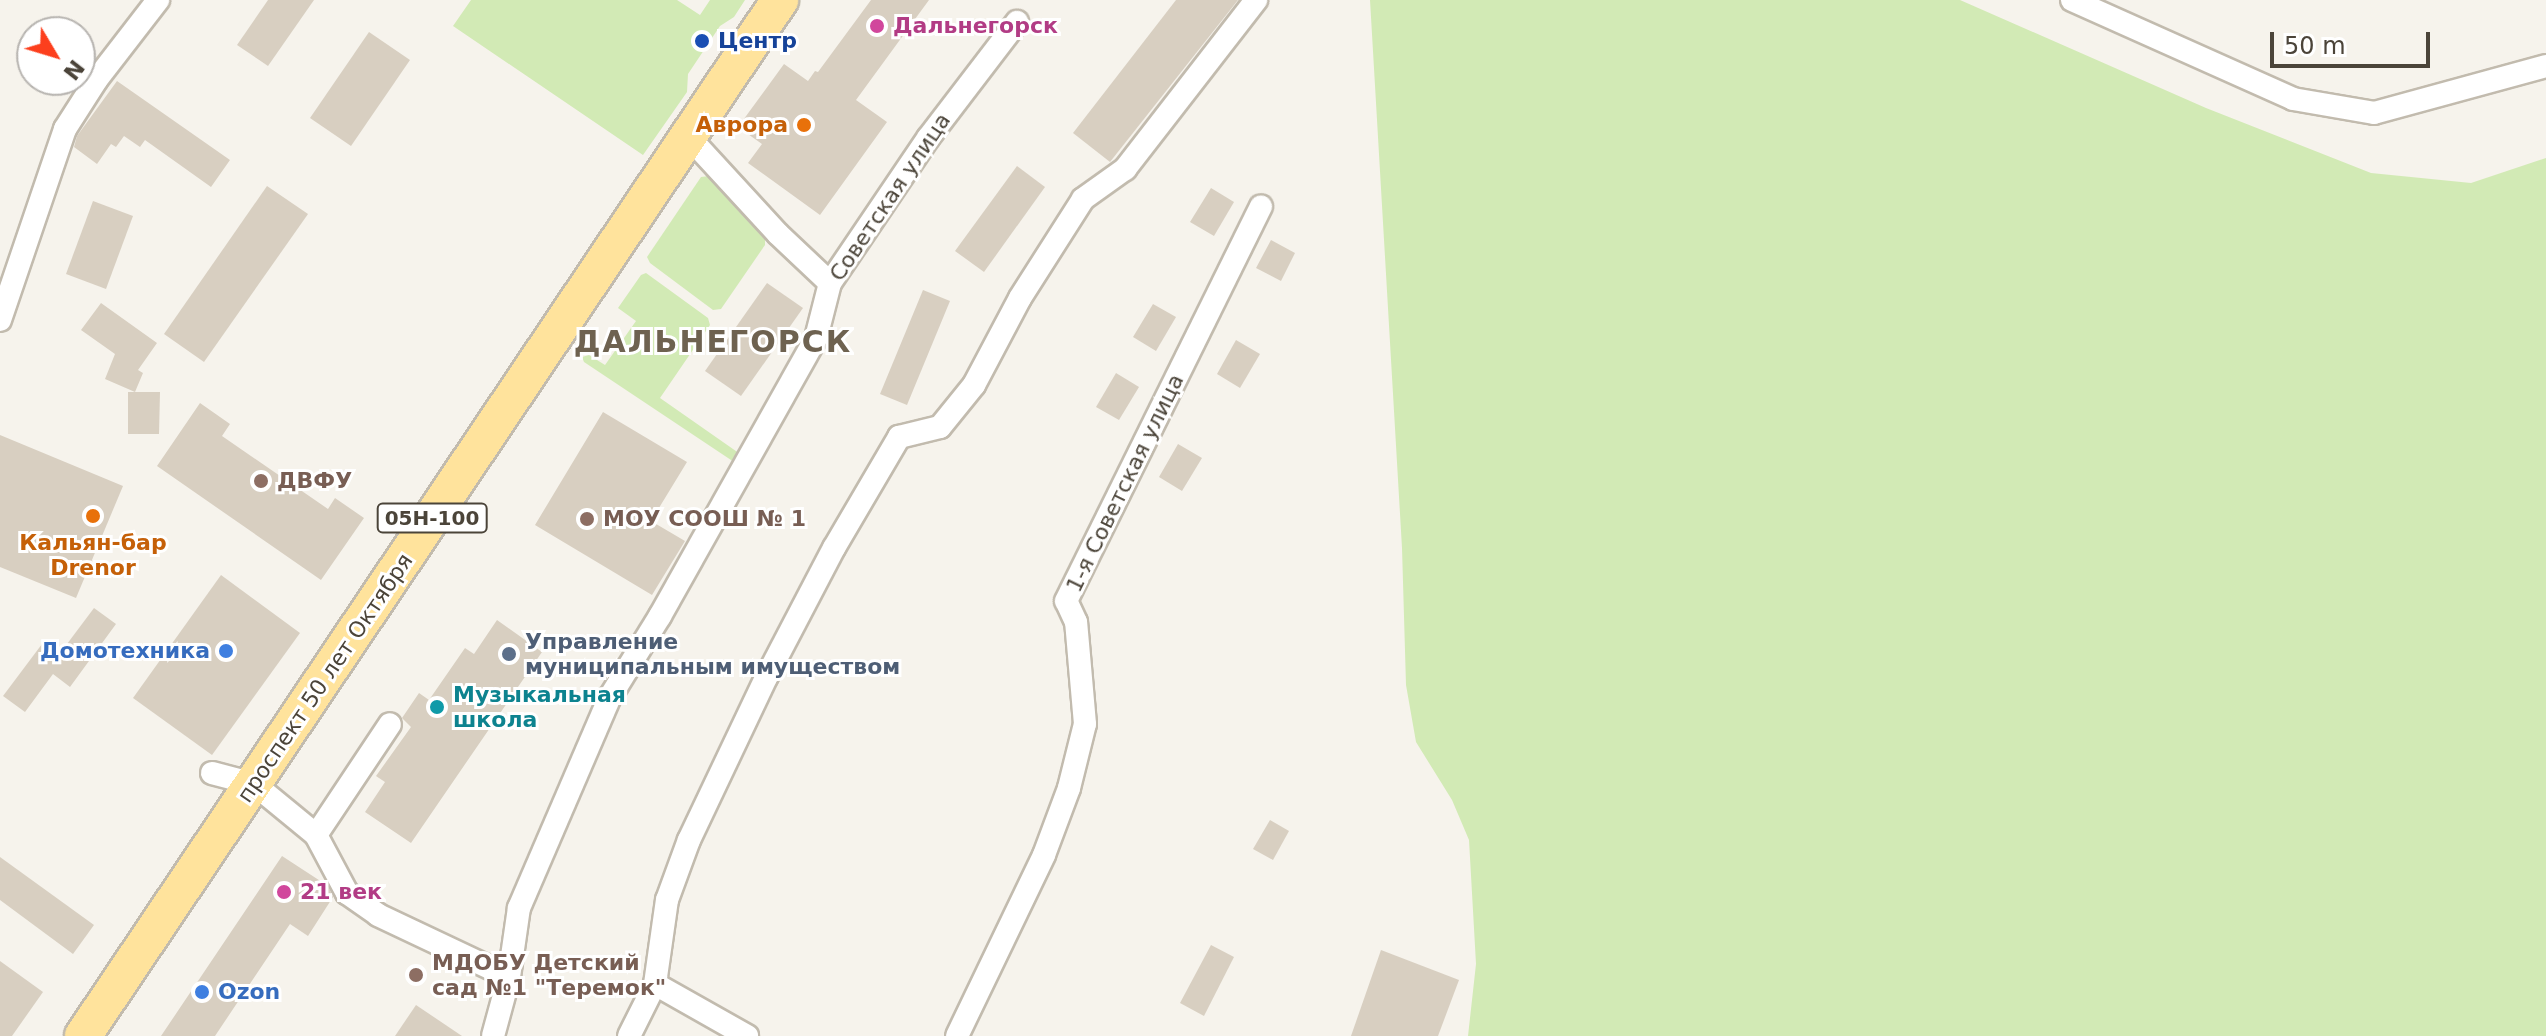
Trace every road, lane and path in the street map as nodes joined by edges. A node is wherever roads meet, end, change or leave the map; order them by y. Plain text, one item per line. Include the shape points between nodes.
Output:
1 (158, 0) edge
2 (780, 0) edge
3 (1256, 0) edge
4 (2072, 0) edge
5 (1017, 22) dead end
6 (2546, 66) edge
7 (687, 135) junction
8 (1261, 207) dead end
9 (830, 283) junction
10 (0, 320) edge
11 (390, 724) dead end
12 (212, 773) dead end
13 (254, 784) junction
14 (316, 835) junction
15 (509, 977) junction
16 (655, 984) junction
17 (83, 1036) edge
18 (493, 1036) edge
19 (629, 1036) edge
20 (747, 1036) edge
21 (957, 1036) edge

1 - 10 street via 65,129
2 - 7 main road, проспект 50 лет Октября / 05Н-100
3 - 16 street via 1125,169 1083,199 1020,298 974,385 940,427 899,437 767,676 689,840 667,900
4 - 6 street via 2293,99 2374,113
5 - 9 street, Советская улица via 929,137
7 - 9 street
7 - 13 main road, проспект 50 лет Октября / 05Н-100
8 - 21 street, 1-я Советская улица via 1066,601 1076,622 1082,737 1044,855
9 - 15 street, Советская улица via 816,338 610,697 519,908
11 - 14 street
12 - 13 street
13 - 14 street
13 - 17 main road, проспект 50 лет Октября / 05Н-100
14 - 15 street via 347,893 378,915
15 - 18 street, Советская улица
16 - 19 street
16 - 20 street

